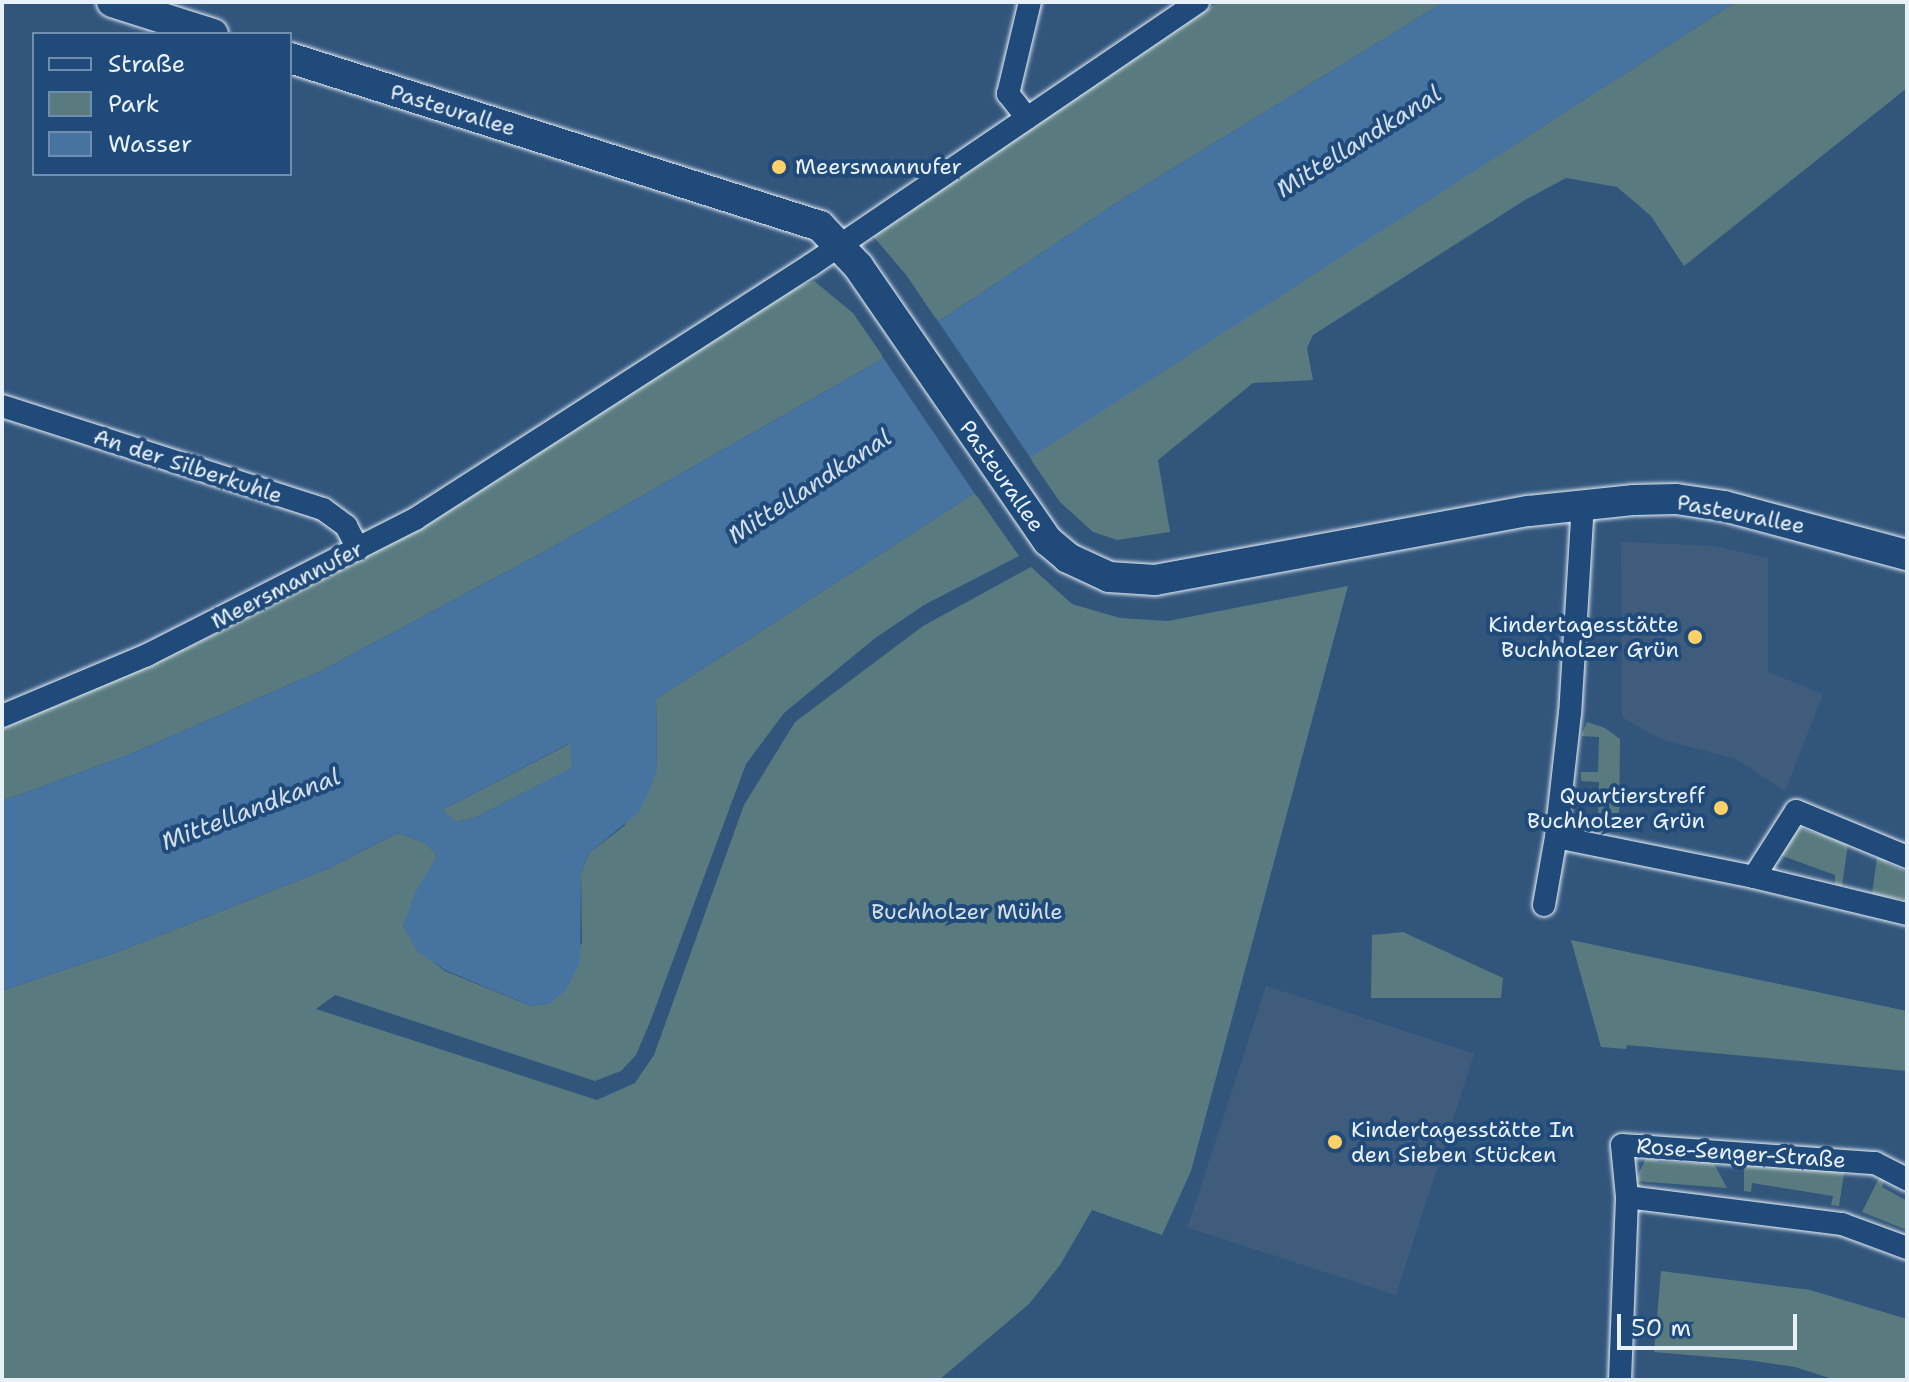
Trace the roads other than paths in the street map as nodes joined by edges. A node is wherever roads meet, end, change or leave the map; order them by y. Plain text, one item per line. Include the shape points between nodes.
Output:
1 (112, 2) edge
2 (1030, 2) edge
3 (1198, 2) edge
4 (207, 32) edge
5 (292, 59) edge
6 (1027, 118) junction
7 (841, 244) junction
8 (2, 406) edge
9 (1583, 503) junction
10 (358, 549) junction
11 (1907, 555) edge
12 (2, 716) edge
13 (1556, 837) junction
14 (1907, 857) edge
15 (1754, 877) junction
16 (1544, 905) dead end
17 (1907, 914) edge
18 (1907, 1179) edge
19 (1627, 1197) junction
20 (1907, 1248) edge
21 (1620, 1380) edge

1 - 4 street
2 - 6 street via 1008,94
3 - 6 street, Meersmannufer
5 - 7 street, Pasteurallee via 805,218
6 - 7 street, Meersmannufer
7 - 9 street, Pasteurallee via 1048,541 1109,577 1155,580
7 - 10 street, Meersmannufer via 476,481
8 - 10 street, An der Silberkuhle via 323,509 346,526
9 - 11 street, Pasteurallee via 1676,499 1724,506
9 - 13 street
10 - 12 street, Meersmannufer via 147,655
13 - 15 street
13 - 16 street
14 - 15 street via 1796,811
15 - 17 street
18 - 19 street, Rose-Senger-Straße via 1875,1163 1622,1145
19 - 20 street via 1842,1224
19 - 21 street, Rose-Senger-Straße

